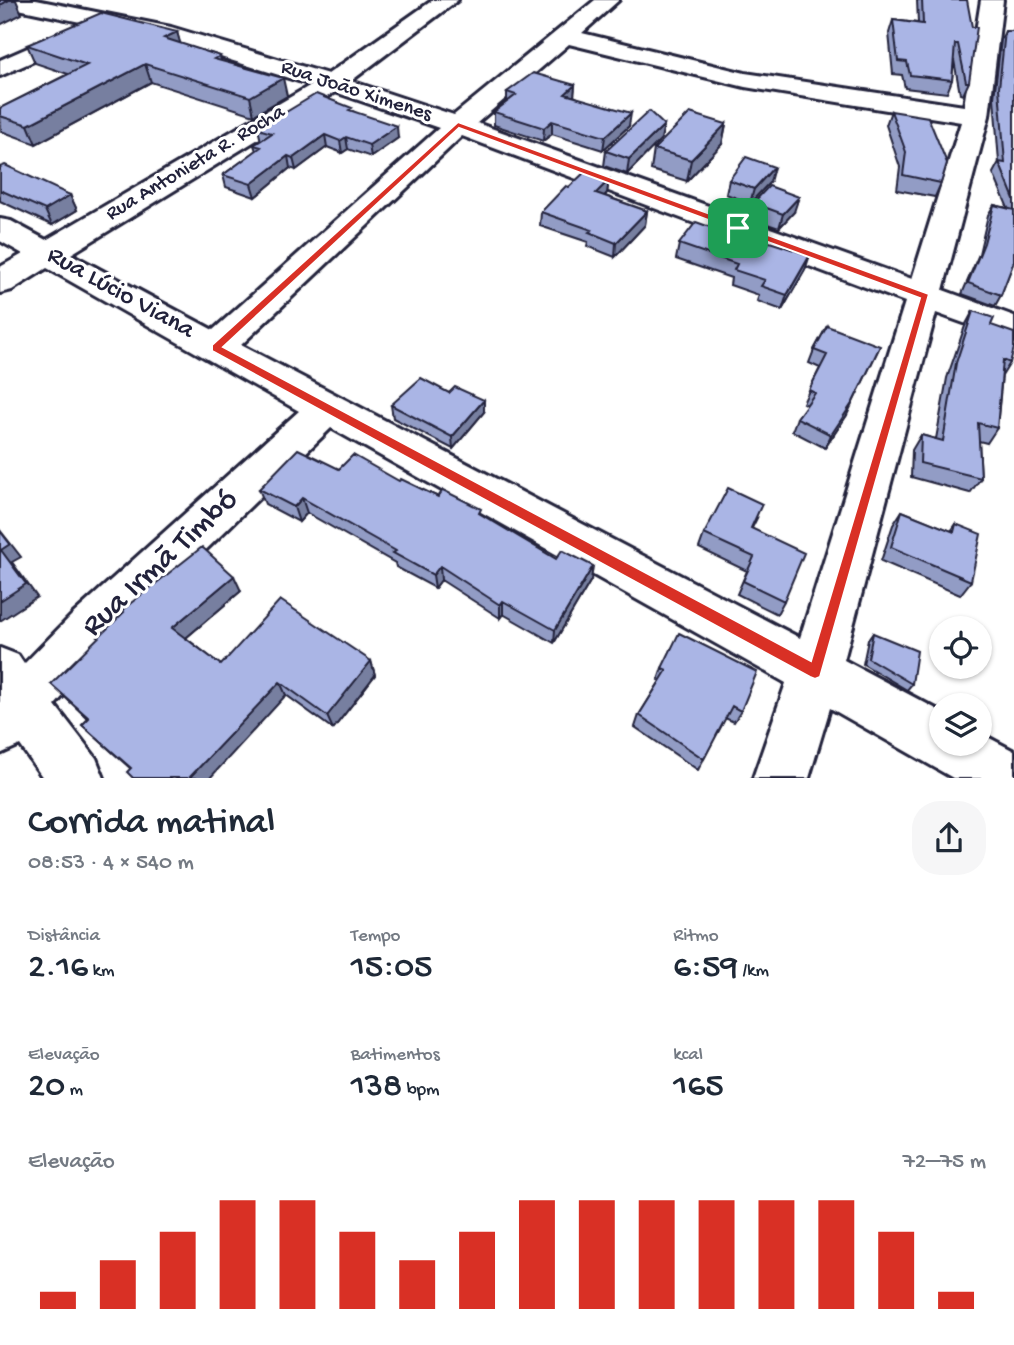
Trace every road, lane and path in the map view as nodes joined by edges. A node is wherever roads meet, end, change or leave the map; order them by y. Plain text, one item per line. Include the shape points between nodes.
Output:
1 (4, 0) edge
2 (447, 0) edge
3 (608, 0) edge
4 (992, 0) edge
5 (1000, 0) edge
6 (118, 13) junction
7 (1014, 13) edge
8 (564, 36) junction
9 (0, 69) edge
10 (332, 83) junction
11 (976, 116) junction
12 (458, 125) junction
13 (0, 228) edge
14 (46, 253) junction
15 (0, 282) edge
16 (926, 296) junction
17 (1014, 329) edge
18 (216, 348) junction
19 (328, 407) junction
20 (815, 672) junction
21 (7, 701) edge
22 (929, 735) edge
23 (968, 756) edge
24 (76, 778) edge
25 (781, 778) edge
26 (1008, 778) edge

1 - 6 street, Rua João Ximenes
2 - 10 street, Rua Antonieta R. Rocha
3 - 8 street
4 - 11 street
5 - 7 street
6 - 9 street
6 - 10 street, Rua João Ximenes
8 - 11 street via 746,80
8 - 12 street
10 - 12 street, Rua João Ximenes
10 - 14 street, Rua Antonieta R. Rocha
11 - 16 street
12 - 16 street, Rua João Ximenes
12 - 18 street
13 - 14 street, Rua Lúcio Viana
14 - 15 street, Rua Antonieta R. Rocha
14 - 18 street, Rua Lúcio Viana
16 - 17 street, Rua João Ximenes
16 - 20 street
18 - 19 street, Rua Lúcio Viana
19 - 20 street, Rua Lúcio Viana
19 - 21 street, Rua Irmã Timbó via 89,631
20 - 22 street, Rua Lúcio Viana
20 - 25 street
21 - 24 street
23 - 26 street, Rua Lúcio Viana

